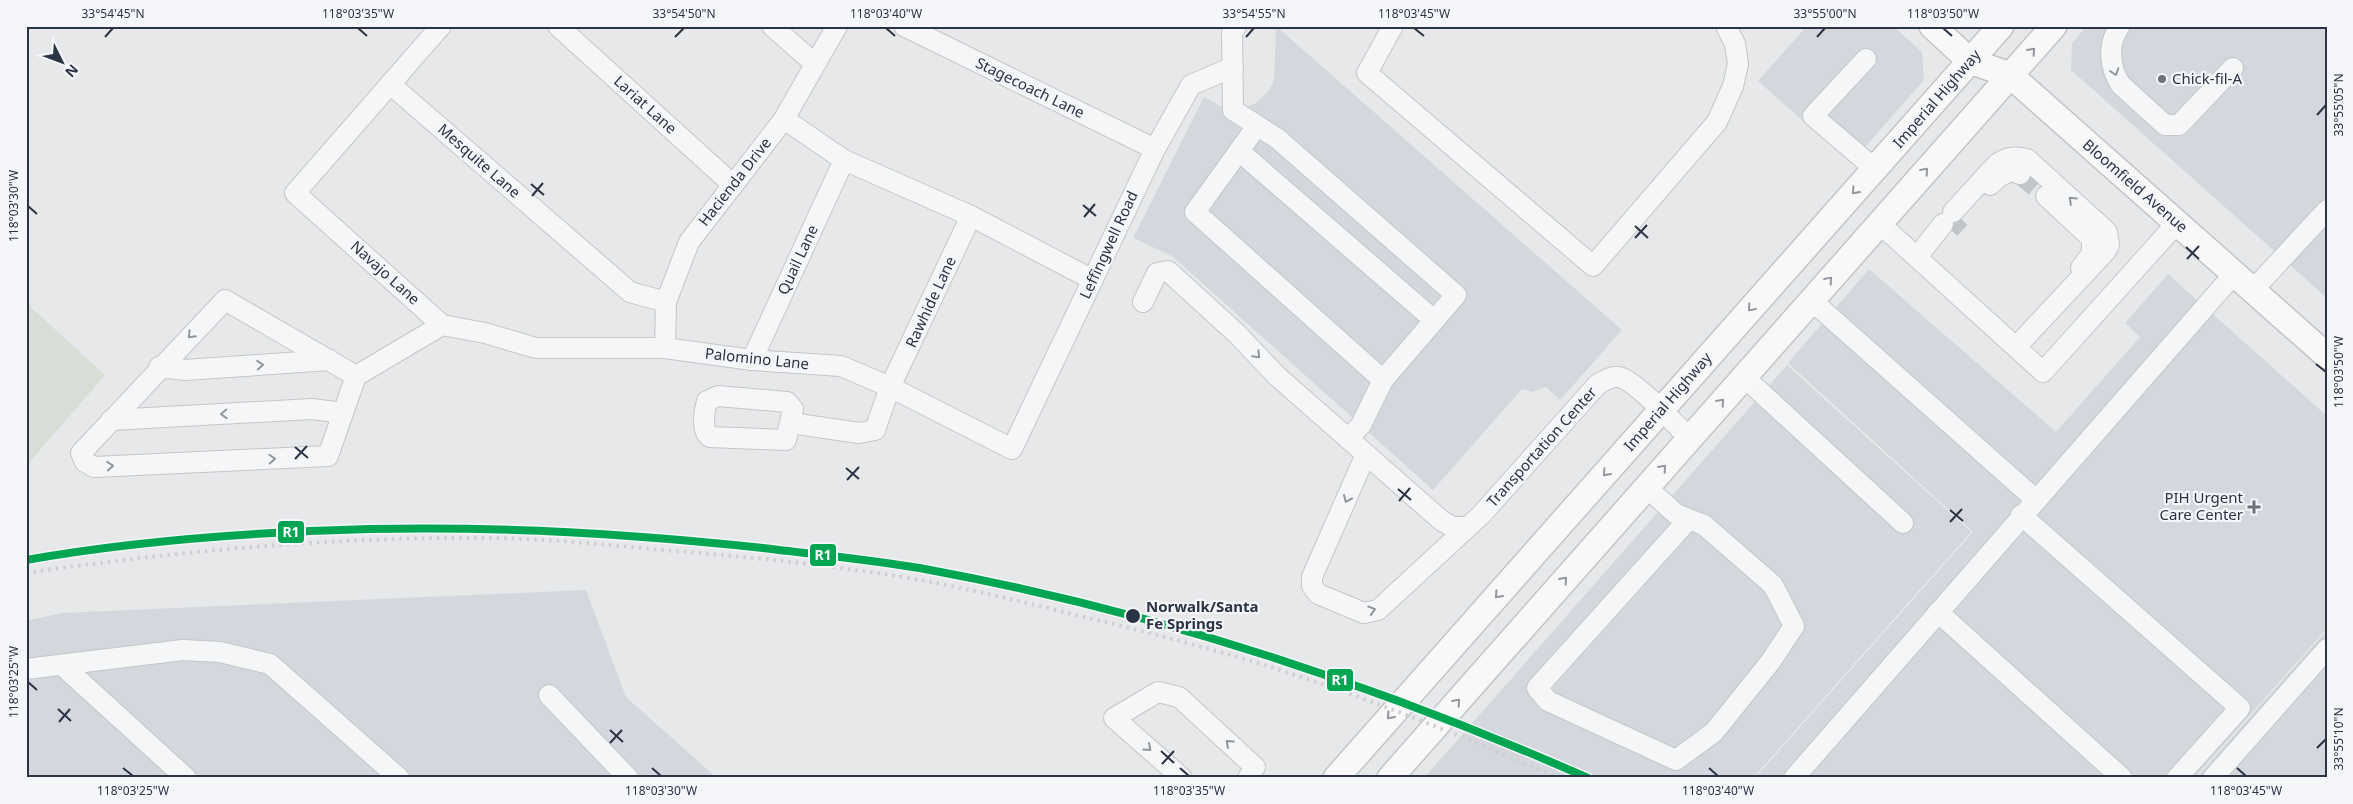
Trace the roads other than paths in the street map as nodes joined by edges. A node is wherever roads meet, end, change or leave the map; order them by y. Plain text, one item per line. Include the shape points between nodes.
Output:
1 (441, 26) edge
2 (558, 26) edge
3 (772, 26) edge
4 (837, 26) edge
5 (904, 26) edge
6 (1393, 26) edge
7 (1726, 26) edge
8 (1932, 26) edge
9 (2054, 26) edge
10 (2120, 26) edge
11 (1229, 28) edge
12 (1991, 30) edge
13 (1866, 59) dead end
14 (1970, 61) junction
15 (815, 64) junction
16 (1234, 67) junction
17 (2233, 68) dead end
18 (2010, 75) junction
19 (390, 84) junction
20 (784, 119) junction
21 (1257, 126) junction
22 (1155, 149) junction
23 (1239, 151) junction
24 (844, 160) junction
25 (1874, 169) junction
26 (2020, 174) dead end
27 (732, 184) junction
28 (2046, 196) tunnel mouth
29 (2327, 210) edge
30 (971, 216) junction
31 (1952, 221) junction
32 (1879, 223) junction
33 (2176, 223) junction
34 (1916, 257) junction
35 (2234, 274) junction
36 (1093, 280) junction
37 (2253, 290) junction
38 (1811, 300) junction
39 (666, 302) junction
40 (1143, 302) dead end
41 (1434, 320) junction
42 (442, 325) junction
43 (2034, 326) junction
44 (2016, 347) junction
45 (665, 348) junction
46 (2327, 356) edge
47 (330, 360) junction
48 (752, 360) junction
49 (159, 367) junction
50 (356, 376) junction
51 (1744, 376) junction
52 (1383, 380) junction
53 (890, 388) junction
54 (1661, 410) junction
55 (343, 413) junction
56 (111, 420) junction
57 (791, 423) dead end
58 (1348, 438) junction
59 (1689, 438) junction
60 (1012, 449) joint
61 (1366, 454) junction
62 (1646, 487) junction
63 (2035, 499) junction
64 (2021, 515) junction
65 (1688, 520) junction
66 (1903, 523) dead end
67 (1466, 527) junction
68 (1938, 612) junction
69 (2327, 650) edge
70 (62, 665) junction
71 (26, 669) edge
72 (549, 695) dead end
73 (186, 778) edge
74 (399, 778) edge
75 (628, 778) edge
76 (1182, 778) edge
77 (1248, 778) edge
78 (1336, 778) edge
79 (1390, 778) edge
80 (1794, 778) edge
81 (2122, 778) edge
82 (2177, 778) edge
83 (2213, 778) edge

1 - 19 street
2 - 27 street, Lariat Lane
3 - 15 street
4 - 15 street, Hacienda Drive
5 - 22 street, Stagecoach Lane
6 - 7 street via 1367,73 1593,266 1716,122 1734,86 1738,64 1735,44
8 - 14 main road, Bloomfield Avenue
18 -> 9 main road
10 -> 17 street via 2110,48 2116,78 2165,124 2179,126
11 - 16 street
12 - 14 main road, Imperial Highway
12 - 18 main road, Bloomfield Avenue
13 - 25 street via 1813,116
14 - 18 main road, Bloomfield Avenue
14 - 25 main road, Imperial Highway
15 - 20 street, Hacienda Drive
16 - 21 street via 1232,110
16 - 22 street, Leffingwell Road via 1191,85
32 -> 18 main road
18 - 33 main road, Bloomfield Avenue
19 - 39 street, Mesquite Lane via 630,292
19 - 42 street, Navajo Lane via 295,193
20 - 24 street
20 - 27 street, Hacienda Drive
21 - 23 street
21 - 41 street via 1278,139 1456,296
22 - 36 street, Leffingwell Road
23 - 41 street
23 - 52 street via 1195,212
24 - 30 street
24 - 48 street, Quail Lane
25 -> 54 main road, Imperial Highway
26 - 31 street via 2010,171 2000,176
27 - 39 street, Hacienda Drive via 689,242
28 - 43 street via 2086,231 2093,246 2088,260 2042,311
29 - 37 street
30 - 36 street
30 - 53 street, Rawhide Lane
31 - 34 street
43 -> 31 street via 2105,252 2109,246 2107,232 2027,159 2018,157 2010,157 1996,165
32 - 34 street
38 -> 32 main road
33 - 35 main road, Bloomfield Avenue
33 - 44 street via 2043,372
34 - 44 street
35 - 37 main road, Bloomfield Avenue
35 - 63 street
36 - 60 street, Leffingwell Road
37 - 46 main road, Bloomfield Avenue
38 - 51 main road
38 - 63 street
39 - 45 street, Hacienda Drive
40 -> 58 street via 1158,273 1168,271 1236,333 1278,377
41 - 52 street
42 - 45 street, Palomino Lane via 536,348
42 - 50 street
43 - 44 street
45 - 48 street, Palomino Lane
49 -> 47 street via 185,370
47 -> 49 street via 225,300
47 - 50 street
48 - 53 street, Palomino Lane via 840,366
49 - 56 street
50 - 55 street
59 -> 51 main road
51 - 66 street
52 - 58 street via 1361,425
53 - 57 street, Rawhide Lane via 875,430 859,433
53 - 60 street, Palomino Lane
54 - 59 street, Transportation Center
54 - 67 street, Transportation Center via 1624,378 1612,377 1602,381 1481,515
54 -> 78 main road, Imperial Highway
55 -> 56 street via 312,409
56 -> 55 street via 81,453 85,462 94,468 328,456
58 - 61 street
62 -> 59 main road
61 - 67 street via 1447,525
61 -> 67 street, Transportation Center via 1312,577 1312,586 1318,594 1364,613 1378,610
62 - 65 street via 1676,514
79 -> 62 main road
63 - 64 street
64 - 68 street
64 - 82 street via 2240,708
65 - 65 street via 1704,524 1773,585 1794,626 1771,661 1714,732 1676,760 1548,701 1538,688
68 - 80 street
68 - 81 street
69 - 83 street
70 - 71 street
70 - 73 street
70 - 74 street via 183,650 220,652 270,664
72 - 75 street
77 -> 76 street via 1255,767 1179,697 1158,692 1114,718

